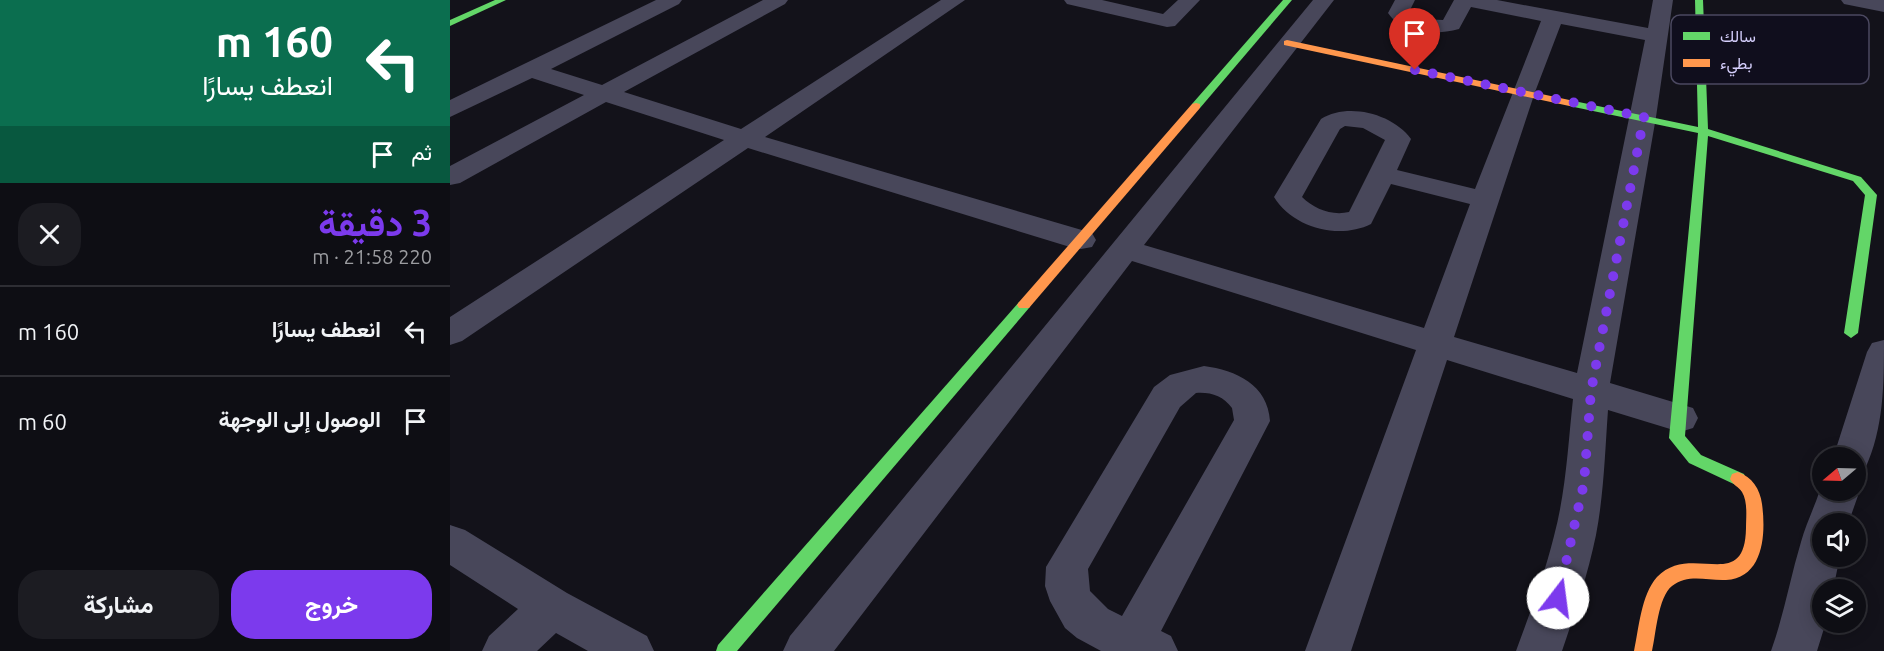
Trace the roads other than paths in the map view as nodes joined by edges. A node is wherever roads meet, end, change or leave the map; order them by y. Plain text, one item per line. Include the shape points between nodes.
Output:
1 (502, 0) edge
2 (672, 0) edge
3 (778, 0) edge
4 (955, 0) edge
5 (1074, 0) edge
6 (1190, 0) edge
7 (1288, 0) edge
8 (1324, 0) edge
9 (1405, 0) edge
10 (1465, 0) edge
11 (1663, 0) edge
12 (1699, 0) edge
13 (1851, 0) edge
14 (1884, 6) edge
15 (1699, 15) edge
16 (1553, 17) junction
17 (450, 23) edge
18 (1657, 36) junction
19 (1287, 43) junction
20 (530, 70) junction
21 (1702, 84) edge
22 (1523, 92) junction
23 (605, 93) junction
24 (450, 110) edge
25 (1644, 117) junction
26 (1703, 131) junction
27 (745, 139) junction
28 (1382, 174) dead end
29 (450, 177) edge
30 (1486, 200) junction
31 (1081, 240) junction
32 (1124, 249) junction
33 (450, 333) edge
34 (1851, 333) dead end
35 (1437, 344) junction
36 (1884, 352) edge
37 (1591, 391) junction
38 (1680, 418) junction
39 (1855, 447) edge
40 (450, 543) edge
41 (1816, 567) edge
42 (552, 607) junction
43 (1143, 646) edge
44 (505, 651) edge
45 (631, 651) edge
46 (725, 651) edge
47 (806, 651) edge
48 (1328, 651) edge
49 (1539, 651) edge
50 (1643, 651) edge
51 (1794, 651) edge

1 - 17 main road
2 - 20 street
3 - 23 street
4 - 27 street
5 - 6 street via 1167,21
7 - 31 main road
8 - 19 street
9 - 10 street via 1398,13 1403,18 1439,27 1451,24
10 - 16 street
11 - 18 street
12 - 15 main road
13 - 14 street
16 - 18 street
16 - 22 street
18 - 25 street
19 - 22 main road
19 - 32 street
20 - 23 street
20 - 24 street
21 - 26 main road
22 - 25 main road
22 - 30 street
23 - 27 street
23 - 29 street
25 - 26 main road
25 - 37 street
26 - 34 main road via 1846,174 1869,190
26 - 38 main road
27 - 31 street
27 - 33 street
28 - 30 street
30 - 35 street
31 - 46 main road
32 - 35 street
32 - 47 street
35 - 37 street
35 - 48 street
36 - 39 street
37 - 38 street
37 - 49 street via 1584,483 1575,535
38 - 50 main road via 1677,438 1686,453 1697,463 1738,479 1750,489 1754,553 1739,569 1722,574 1688,572 1665,579 1658,591
40 - 42 street
41 - 51 street
42 - 44 street
42 - 45 street
43 - 43 street via 1099,627 1078,612 1066,590 1066,567 1167,397 1183,383 1208,379 1246,396 1253,411 1252,421

